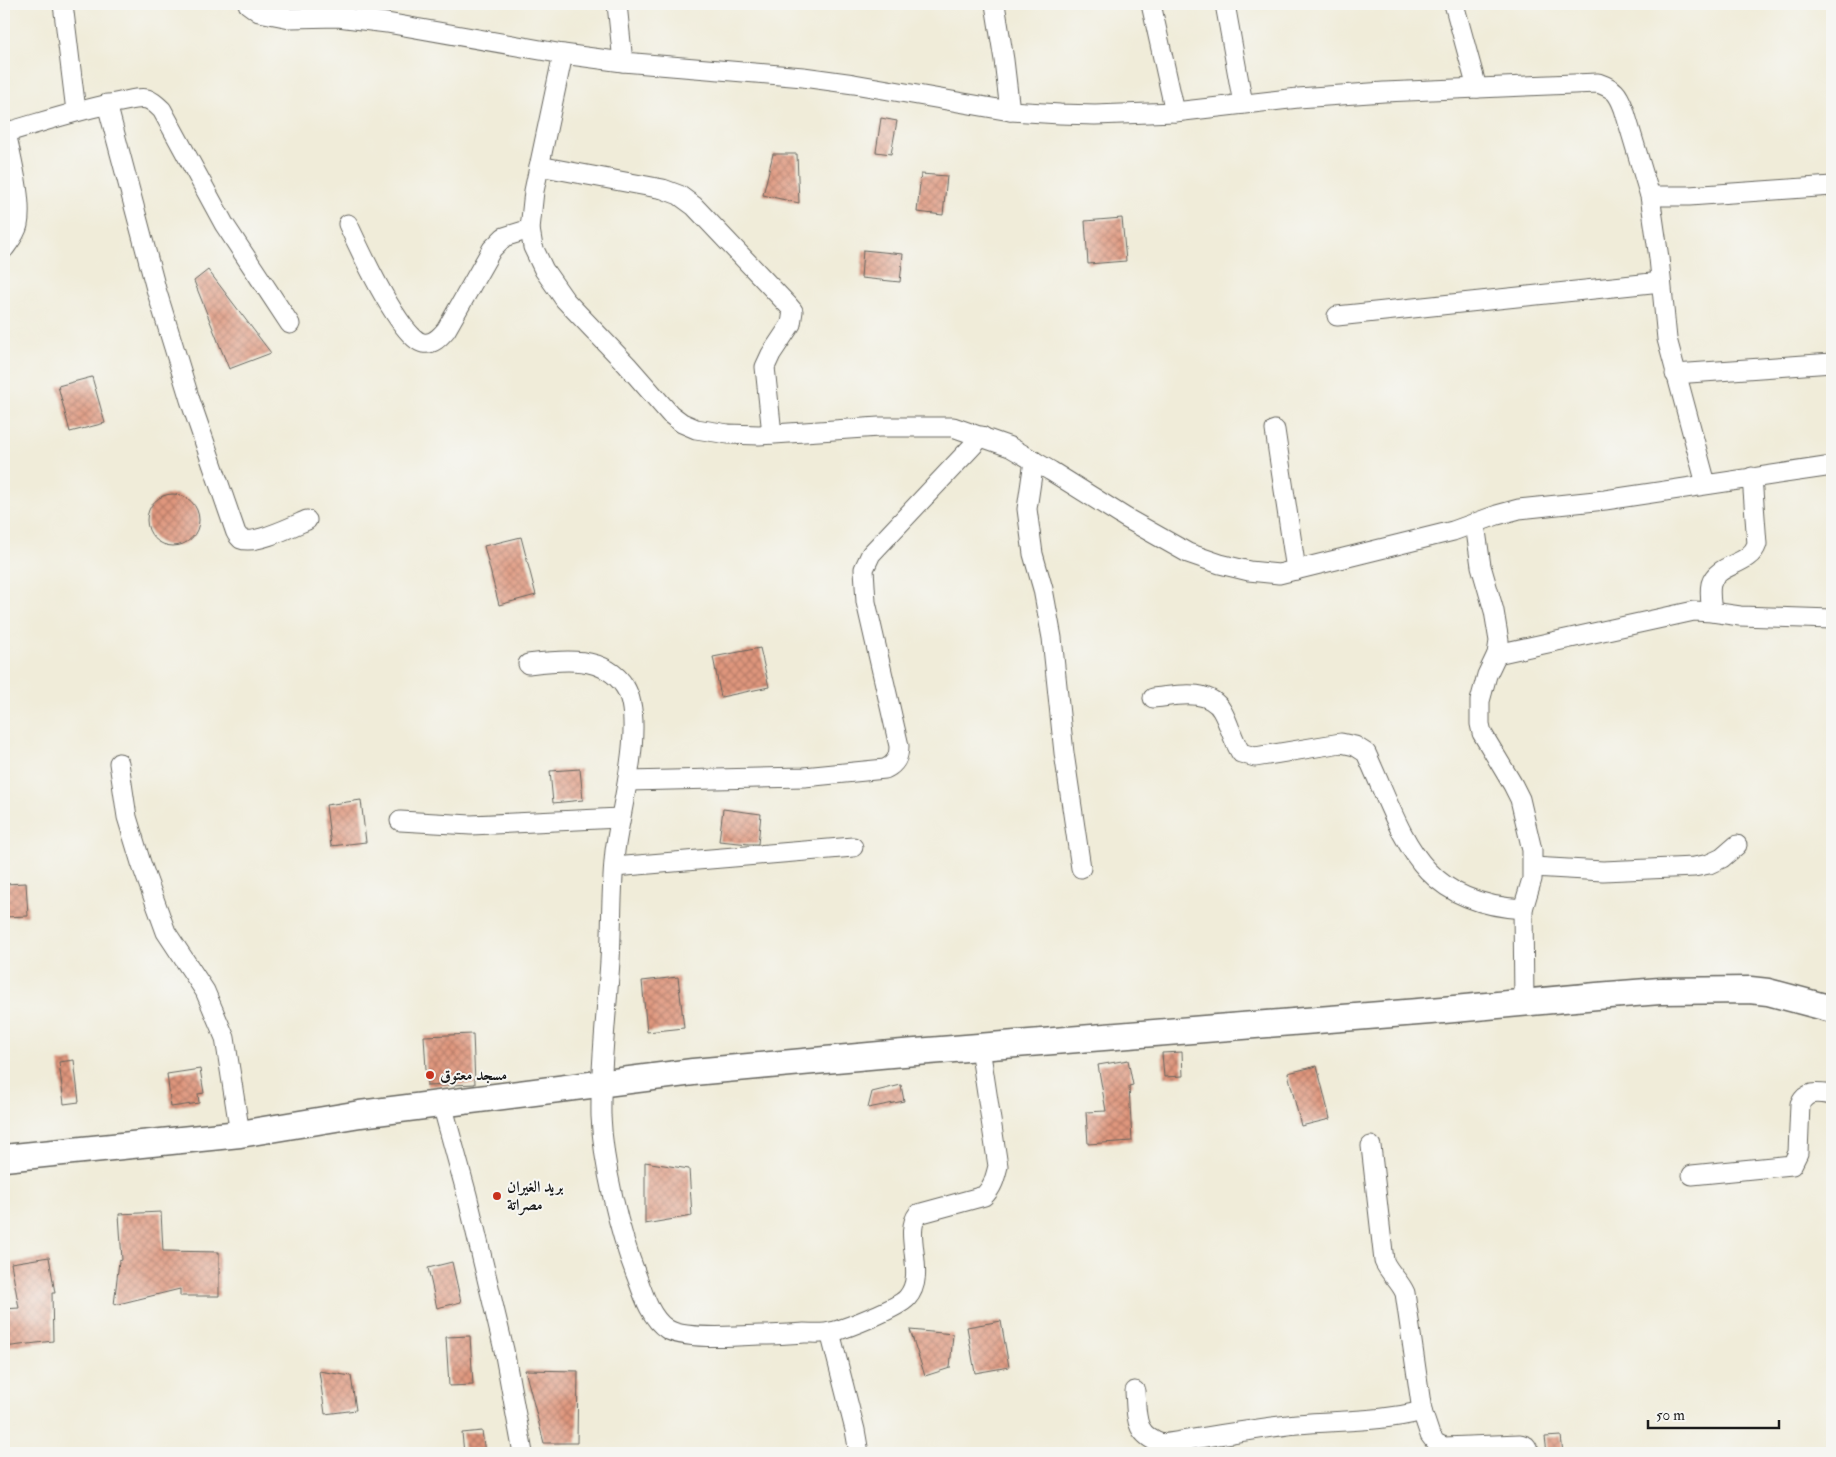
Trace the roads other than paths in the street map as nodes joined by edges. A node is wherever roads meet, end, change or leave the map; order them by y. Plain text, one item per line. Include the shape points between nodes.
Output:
1 (63, 4) edge
2 (248, 4) edge
3 (617, 4) edge
4 (995, 4) edge
5 (1151, 4) edge
6 (1225, 4) edge
7 (1454, 4) edge
8 (337, 10) edge
9 (564, 54) junction
10 (623, 62) junction
11 (1477, 88) junction
12 (107, 104) junction
13 (1243, 104) junction
14 (76, 111) junction
15 (1010, 111) junction
16 (1175, 112) junction
17 (5, 133) edge
18 (539, 166) junction
19 (9, 174) edge
20 (1832, 186) edge
21 (1650, 196) junction
22 (348, 224) dead end
23 (530, 229) junction
24 (4, 249) edge
25 (1661, 282) junction
26 (1337, 316) dead end
27 (290, 324) dead end
28 (1832, 363) edge
29 (1675, 374) junction
30 (1275, 430) dead end
31 (772, 434) junction
32 (982, 436) junction
33 (1034, 461) junction
34 (1832, 466) edge
35 (1752, 477) junction
36 (1706, 484) junction
37 (307, 520) dead end
38 (1475, 524) junction
39 (1296, 570) junction
40 (1712, 612) junction
41 (1832, 619) edge
42 (1497, 654) junction
43 (528, 664) dead end
44 (1153, 698) dead end
45 (119, 763) dead end
46 (628, 781) junction
47 (620, 818) junction
48 (400, 821) dead end
49 (1737, 845) dead end
50 (853, 847) dead end
51 (614, 867) junction
52 (1533, 867) junction
53 (1081, 868) dead end
54 (1523, 909) junction
55 (1524, 1002) junction
56 (1832, 1009) edge
57 (980, 1048) junction
58 (602, 1083) junction
59 (1832, 1095) edge
60 (442, 1104) junction
61 (240, 1134) junction
62 (1371, 1146) dead end
63 (4, 1158) edge
64 (1692, 1175) dead end
65 (830, 1332) junction
66 (1135, 1392) dead end
67 (1422, 1411) junction
68 (522, 1453) edge
69 (859, 1453) edge
70 (1530, 1453) edge

1 - 14 street
2 - 8 street via 259,12 290,18
3 - 10 street
4 - 15 street
5 - 16 street
6 - 13 street
7 - 11 street
8 - 9 street via 388,23
9 - 10 street
9 - 18 street
10 - 15 street via 803,77
11 - 13 street
11 - 21 street via 1598,82 1611,88 1619,96 1624,109
12 - 14 street
12 - 27 street via 147,99 162,110 224,224
12 - 37 street via 159,299 236,533 241,539 261,538
13 - 16 street
14 - 17 street
15 - 16 street via 1095,115
17 - 19 street
18 - 23 street
18 - 31 street via 663,189 679,195 694,206 788,305 792,311 791,324 766,366
19 - 24 street via 18,206 18,226
20 - 21 street
21 - 25 street
22 - 23 street via 374,280 411,337 422,343 430,343 446,330 492,249 504,237
23 - 31 street via 533,247 565,300 670,414 682,423 710,432
25 - 26 street
25 - 29 street via 1667,339
28 - 29 street
29 - 36 street
30 - 39 street
31 - 32 street via 927,426 953,427
32 - 33 street
32 - 46 street via 871,554 864,569 866,602 899,746 899,755 892,766 804,777
33 - 39 street via 1188,553 1249,571 1279,574
33 - 53 street via 1027,509 1033,554 1052,638
34 - 35 street
35 - 36 street
35 - 40 street via 1757,544 1750,556 1723,570 1711,583
36 - 38 street via 1519,509
38 - 39 street
38 - 42 street via 1481,566 1498,633
40 - 41 street
40 - 42 street via 1694,611
42 - 52 street via 1482,691 1480,724 1520,799
43 - 46 street via 576,660 594,664 612,674 624,686 631,703 633,721
44 - 54 street via 1196,694 1210,699 1222,709 1242,754 1255,757 1341,743 1361,749 1370,762 1403,837 1436,879 1478,902
45 - 61 street via 127,817 166,932 205,991 225,1038
46 - 47 street
47 - 48 street via 471,825
47 - 51 street
49 - 52 street via 1722,858 1694,867 1602,871
50 - 51 street
51 - 58 street
52 - 54 street
54 - 55 street
55 - 56 street via 1734,989 1768,992
55 - 57 street
57 - 58 street via 767,1065
57 - 65 street via 998,1166 994,1182 984,1196 918,1214 913,1221 912,1232 915,1280 909,1296 898,1306
58 - 60 street
58 - 65 street via 605,1154 628,1257 642,1292 667,1329 684,1336
59 - 64 street via 1816,1093 1805,1096 1800,1104 1798,1152 1792,1165
60 - 61 street
60 - 68 street via 504,1350
61 - 63 street
62 - 67 street via 1382,1252 1387,1269 1405,1293
65 - 69 street
66 - 67 street via 1140,1430 1149,1440 1162,1444 1247,1430 1368,1420
67 - 70 street via 1436,1444 1444,1447 1520,1444 1526,1446

